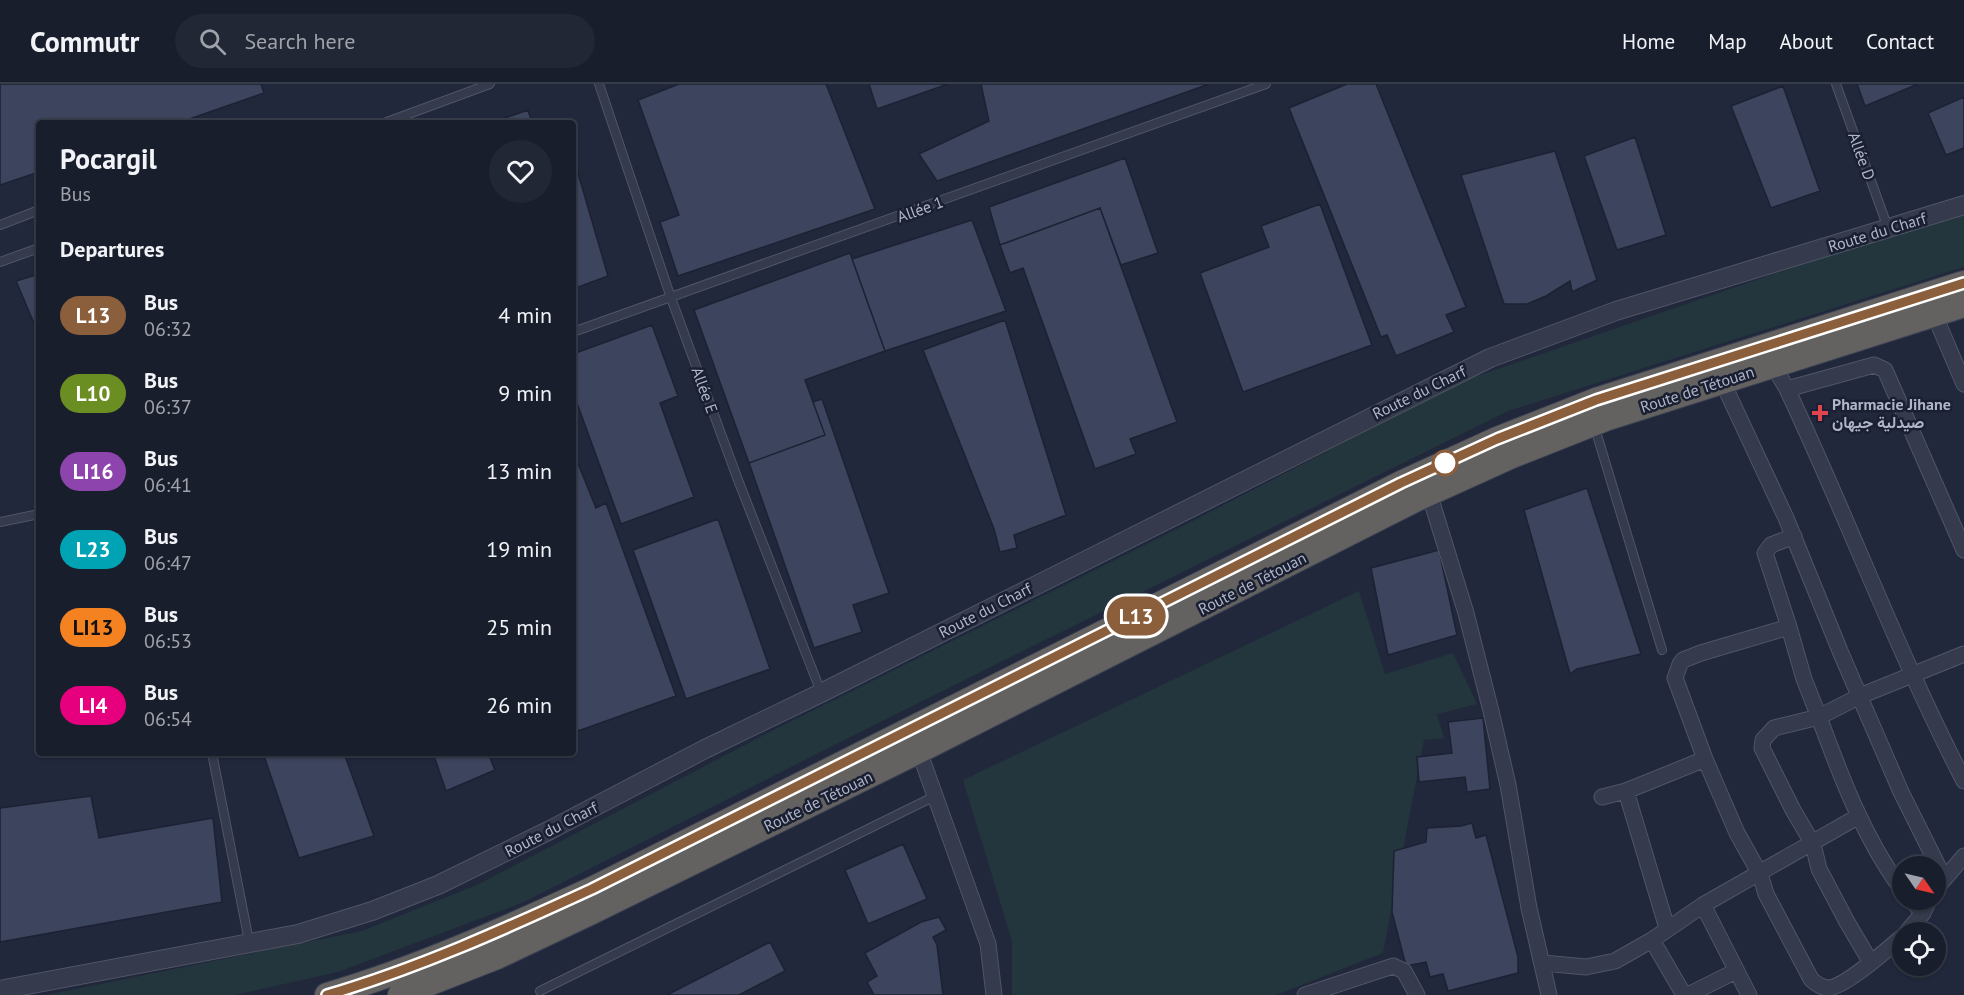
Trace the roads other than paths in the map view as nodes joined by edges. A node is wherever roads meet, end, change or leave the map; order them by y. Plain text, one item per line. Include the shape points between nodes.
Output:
1 (490, 84) edge
2 (599, 84) edge
3 (1266, 84) edge
4 (1836, 84) edge
5 (392, 120) edge
6 (1964, 205) edge
7 (36, 211) edge
8 (0, 225) edge
9 (1888, 228) junction
10 (36, 249) edge
11 (0, 262) edge
12 (1964, 283) edge
13 (671, 298) junction
14 (1964, 305) edge
15 (1934, 314) junction
16 (576, 331) edge
17 (1773, 365) junction
18 (1722, 381) junction
19 (1964, 384) edge
20 (1787, 389) junction
21 (1593, 424) junction
22 (1429, 494) junction
23 (36, 515) edge
24 (0, 522) edge
25 (1794, 536) junction
26 (1964, 550) edge
27 (1789, 627) junction
28 (1662, 650) dead end
29 (1964, 654) edge
30 (1914, 674) junction
31 (821, 693) junction
32 (1860, 696) junction
33 (1819, 717) junction
34 (919, 752) junction
35 (213, 756) edge
36 (1706, 759) junction
37 (1964, 781) edge
38 (1626, 791) junction
39 (935, 796) junction
40 (1602, 797) dead end
41 (1859, 816) junction
42 (1813, 844) junction
43 (1928, 856) edge
44 (1964, 856) edge
45 (1760, 874) junction
46 (1892, 876) edge
47 (1946, 877) edge
48 (1703, 905) junction
49 (1924, 910) edge
50 (1914, 922) edge
51 (1666, 928) junction
52 (1652, 940) junction
53 (249, 941) junction
54 (1892, 944) edge
55 (1870, 961) junction
56 (1543, 963) junction
57 (1736, 971) junction
58 (0, 990) edge
59 (540, 991) dead end
60 (327, 995) edge
61 (400, 995) edge
62 (994, 995) edge
63 (1305, 995) edge
64 (1417, 995) edge
65 (1549, 995) edge
66 (1686, 995) edge
67 (1749, 995) edge

1 - 5 lane
2 - 13 lane, Allée E
3 - 13 lane, Allée 1
4 - 9 lane, Allée D
6 - 9 street, Route du Charf
7 - 8 lane
9 - 31 street, Route du Charf via 1616,311 1490,358
10 - 11 lane
12 - 60 highway, Route de Tétouan via 1596,400 1497,439 592,889 493,935 383,978
13 - 16 lane, Allée 1
13 - 31 lane, Allée E
14 - 15 highway, Route de Tétouan
15 - 17 highway, Route de Tétouan
15 - 19 street
17 - 18 highway, Route de Tétouan
17 - 20 street
18 - 21 highway, Route de Tétouan
18 - 25 street
20 - 26 street via 1874,365 1885,370
20 - 30 street
21 - 22 highway, Route de Tétouan
21 - 28 lane
22 - 34 highway, Route de Tétouan
22 - 56 street via 1491,711
23 - 24 lane
25 - 27 street via 1771,545 1765,553
25 - 32 street
27 - 33 street
27 - 36 street via 1680,664 1675,678
29 - 30 street
30 - 32 street
30 - 37 street
31 - 53 street, Route du Charf via 438,885 329,926
32 - 33 street
32 - 43 street
33 - 41 street
33 - 42 street via 1774,728 1763,740 1762,748
34 - 39 street
34 - 61 highway, Route de Tétouan via 497,957
35 - 53 lane
36 - 38 street
36 - 45 street via 1737,833
38 - 40 street
38 - 51 street
39 - 59 lane
39 - 62 street via 988,944
41 - 42 street
41 - 46 street
42 - 45 street
42 - 55 street via 1819,869
44 - 47 street
45 - 48 street
45 - 55 street via 1766,894 1814,982 1826,988 1837,986
48 - 51 street
48 - 57 street
49 - 50 street
51 - 52 street
52 - 56 street via 1622,958 1600,965 1571,967
52 - 66 street
53 - 58 street, Route du Charf
54 - 55 street
56 - 65 street
57 - 66 street
57 - 67 street
63 - 64 street via 1393,966 1404,971

